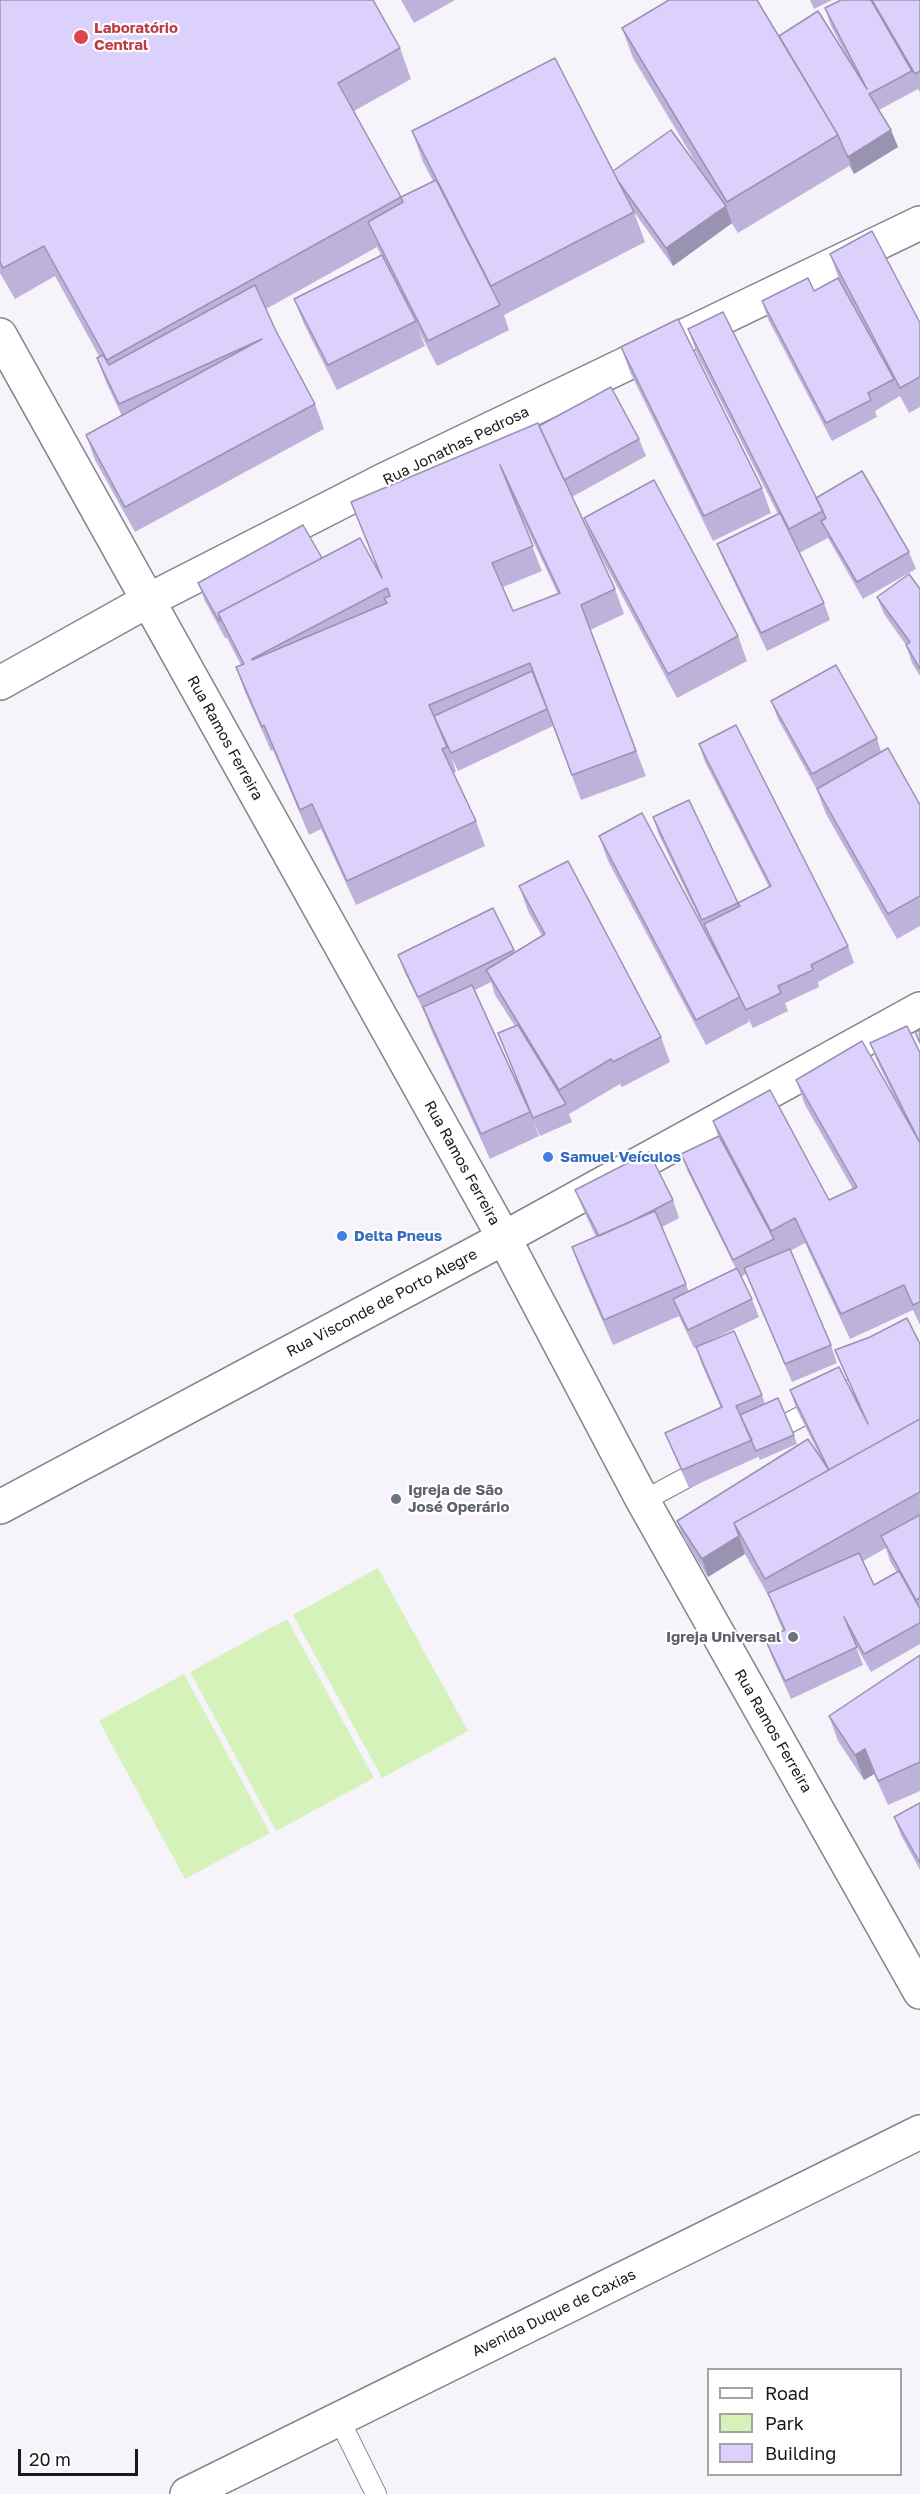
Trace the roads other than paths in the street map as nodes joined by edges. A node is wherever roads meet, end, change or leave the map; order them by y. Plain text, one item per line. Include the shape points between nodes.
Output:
1 (920, 224) edge
2 (0, 335) edge
3 (148, 600) junction
4 (0, 683) edge
5 (920, 1009) edge
6 (504, 1238) junction
7 (920, 1353) edge
8 (746, 1446) edge
9 (725, 1457) edge
10 (643, 1501) junction
11 (0, 1507) edge
12 (920, 1992) edge
13 (920, 2132) edge
14 (339, 2419) junction
15 (187, 2494) edge
16 (376, 2494) edge

1 - 3 street, Rua Jonathas Pedrosa via 382,482
2 - 3 street, Rua Ramos Ferreira
3 - 4 street, Rua Jonathas Pedrosa
3 - 6 street, Rua Ramos Ferreira
5 - 6 street, Rua Visconde de Porto Alegre
6 - 10 street, Rua Ramos Ferreira
6 - 11 street, Rua Visconde de Porto Alegre
7 - 8 lane
9 - 10 lane
10 - 12 street, Rua Ramos Ferreira
13 - 14 street, Avenida Duque de Caxias
14 - 15 street, Avenida Duque de Caxias
14 - 16 lane

